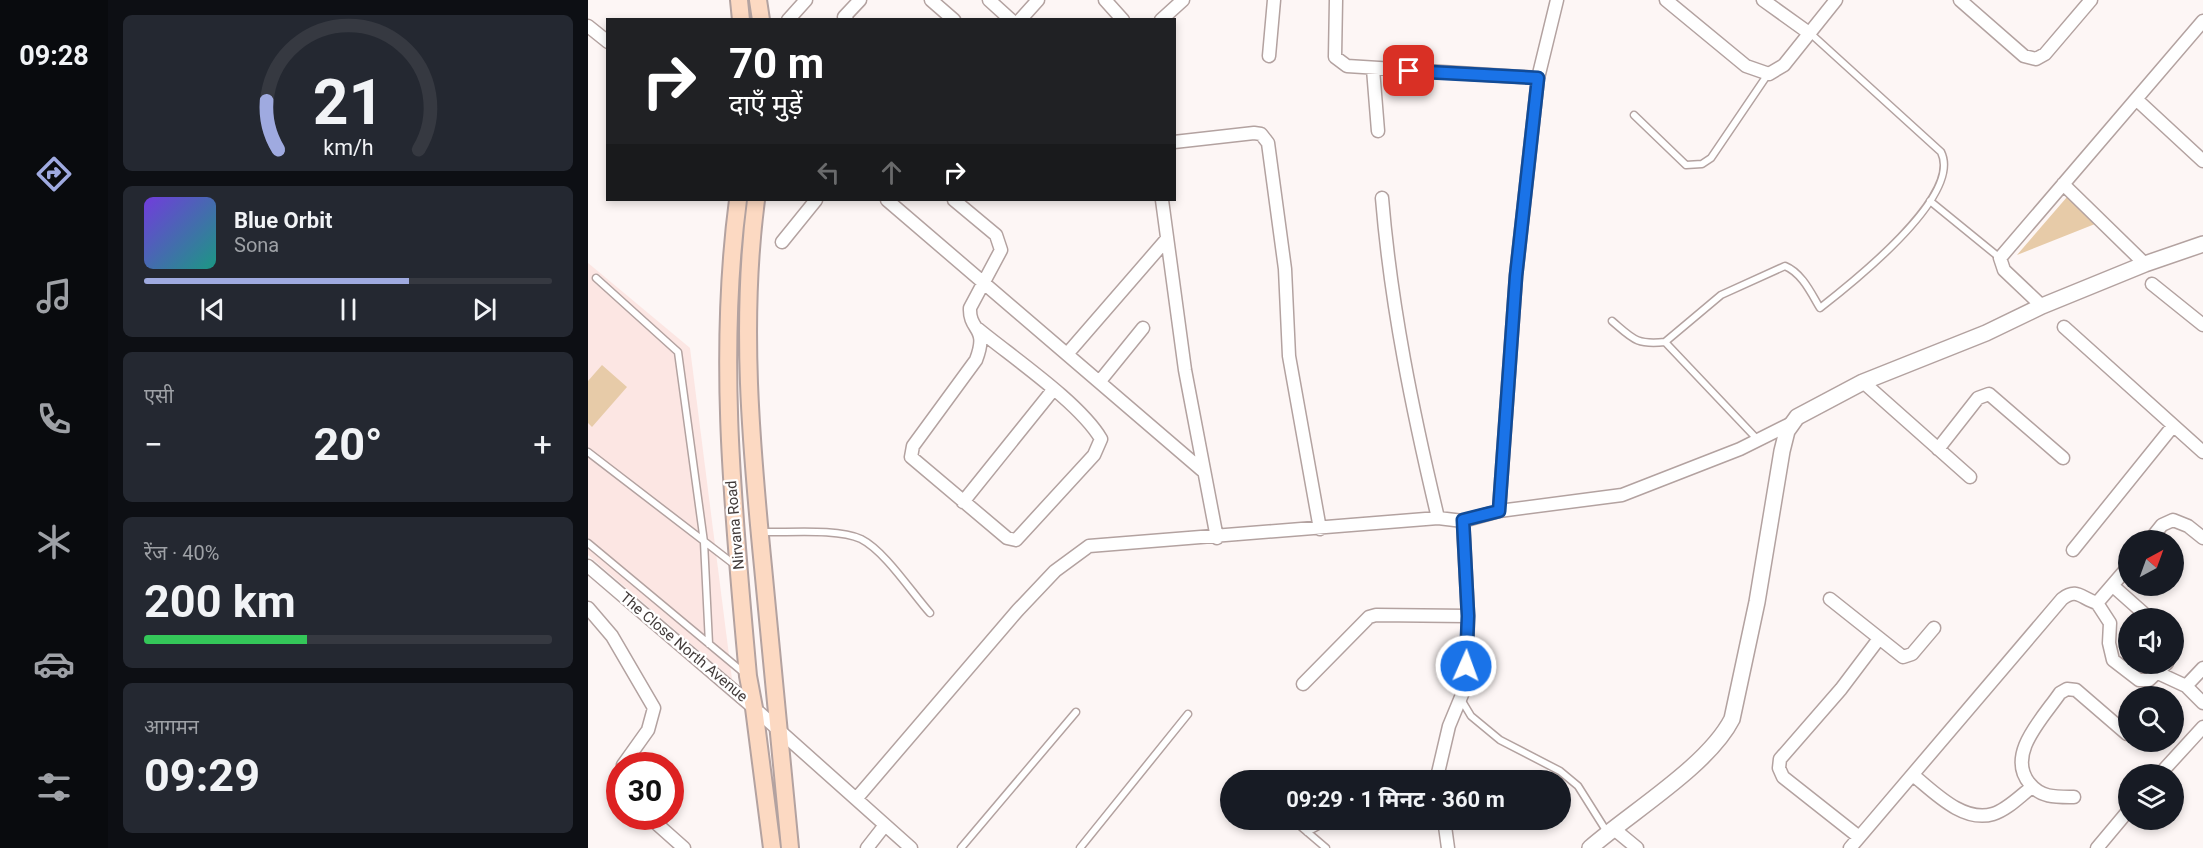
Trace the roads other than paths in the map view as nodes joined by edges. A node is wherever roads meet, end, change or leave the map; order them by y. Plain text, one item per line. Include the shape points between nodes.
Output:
1 (739, 0) edge
2 (758, 0) edge
3 (806, 0) edge
4 (860, 0) edge
5 (931, 0) edge
6 (989, 0) edge
7 (1038, 0) edge
8 (1105, 0) edge
9 (1183, 0) edge
10 (1274, 0) edge
11 (1336, 0) edge
12 (1557, 0) edge
13 (1666, 0) edge
14 (1763, 0) edge
15 (1836, 0) edge
16 (1960, 0) edge
17 (2091, 0) edge
18 (741, 18) edge
19 (761, 18) edge
20 (790, 18) edge
21 (845, 18) edge
22 (952, 18) edge
23 (1009, 18) edge
24 (1022, 18) edge
25 (1121, 18) edge
26 (1163, 18) edge
27 (2202, 25) edge
28 (588, 26) edge
29 (1809, 33) junction
30 (606, 40) edge
31 (1269, 56) dead end
32 (1373, 69) junction
33 (1769, 74) junction
34 (1538, 78) junction
35 (2136, 99) junction
36 (1634, 115) dead end
37 (1378, 131) dead end
38 (1176, 142) edge
39 (2203, 161) edge
40 (2063, 184) junction
41 (1382, 198) dead end
42 (738, 201) edge
43 (756, 201) edge
44 (815, 201) edge
45 (888, 201) edge
46 (955, 201) edge
47 (1162, 201) edge
48 (1930, 201) junction
49 (1166, 240) junction
50 (782, 242) dead end
51 (2203, 244) edge
52 (2000, 258) junction
53 (2145, 264) junction
54 (596, 278) dead end
55 (982, 281) junction
56 (2152, 284) dead end
57 (2042, 306) junction
58 (1612, 321) dead end
59 (2203, 326) edge
60 (2064, 327) dead end
61 (1143, 328) dead end
62 (978, 329) junction
63 (1665, 342) junction
64 (1068, 353) junction
65 (1100, 381) junction
66 (1863, 382) junction
67 (1053, 390) junction
68 (1792, 423) junction
69 (2173, 426) junction
70 (1758, 440) junction
71 (1938, 449) junction
72 (588, 452) edge
73 (2203, 452) edge
74 (2063, 458) dead end
75 (1203, 471) junction
76 (1970, 477) dead end
77 (963, 502) junction
78 (1499, 511) junction
79 (1438, 518) junction
80 (1463, 520) junction
81 (1320, 529) junction
82 (2158, 530) edge
83 (760, 532) junction
84 (1217, 538) junction
85 (2203, 538) edge
86 (704, 542) junction
87 (588, 543) edge
88 (2073, 550) dead end
89 (588, 566) edge
90 (739, 568) junction
91 (2118, 580) edge
92 (2113, 586) junction
93 (1830, 599) dead end
94 (2097, 603) junction
95 (588, 608) edge
96 (2138, 608) edge
97 (930, 613) dead end
98 (1468, 616) junction
99 (1934, 628) dead end
100 (1878, 640) junction
101 (709, 644) junction
102 (2118, 664) edge
103 (2203, 668) edge
104 (2131, 674) edge
105 (2158, 674) joint
106 (748, 676) junction
107 (1303, 684) dead end
108 (2186, 686) junction
109 (2202, 700) edge
110 (1462, 701) junction
111 (754, 708) junction
112 (1076, 712) dead end
113 (1188, 714) dead end
114 (2118, 726) edge
115 (2203, 727) edge
116 (779, 730) junction
117 (632, 752) edge
118 (2169, 764) edge
119 (1440, 770) edge
120 (1913, 776) junction
121 (2032, 787) junction
122 (2074, 797) dead end
123 (856, 799) junction
124 (2118, 823) edge
125 (885, 825) junction
126 (664, 830) edge
127 (1305, 830) edge
128 (1311, 830) edge
129 (1446, 830) edge
130 (1611, 831) junction
131 (1307, 832) junction
132 (2108, 835) junction
133 (1859, 837) junction
134 (684, 848) edge
135 (772, 848) edge
136 (790, 848) edge
137 (867, 848) edge
138 (911, 848) edge
139 (961, 848) edge
140 (1080, 848) edge
141 (1326, 848) edge
142 (1448, 848) edge
143 (1590, 848) edge
144 (1637, 848) edge
145 (1850, 848) edge
146 (2097, 848) edge
147 (2110, 848) edge

1 - 18 main road
2 - 19 main road
3 - 20 street
4 - 21 street
5 - 22 street
6 - 23 street
7 - 24 street
8 - 25 street
9 - 26 street
10 - 31 street
11 - 32 street via 1335,57 1347,66
12 - 34 street
13 - 33 street via 1746,66
14 - 29 street
15 - 29 street
16 - 17 street via 2024,56 2036,59 2045,54
27 - 35 street
28 - 30 street
29 - 33 street via 1784,65
29 - 48 lane via 1941,152 1944,173
32 - 34 street
32 - 37 street
33 - 36 lane via 1711,158 1702,164 1686,165
34 - 78 street via 1516,276
35 - 39 street
35 - 40 street
38 - 81 street via 1254,133 1261,134 1268,143 1285,269 1288,356
40 - 52 street
40 - 53 street
41 - 79 street via 1387,260 1411,402
42 - 90 main road, Nirvana Road via 731,252 728,387
43 - 83 main road, Nirvana Road via 747,353
44 - 50 street
45 - 55 street
46 - 55 street via 996,235 1000,244 998,260
47 - 49 street
48 - 52 lane
48 - 63 lane via 1870,268 1820,308 1794,269 1785,266 1721,295
49 - 64 street
49 - 75 street
51 - 53 street
52 - 57 street via 2004,270
53 - 57 street
54 - 86 lane via 678,352
55 - 62 street via 969,315
55 - 64 street
56 - 59 street
57 - 66 street
58 - 63 lane via 1635,341
60 - 69 street
61 - 65 street
62 - 67 street
62 - 77 street via 982,344 969,372 910,452 915,463
63 - 70 lane
64 - 65 street
65 - 75 street
66 - 68 street via 1808,410
66 - 71 street
67 - 77 street
67 - 77 street via 1097,432 1101,439 1094,455 1016,540 1007,538
68 - 70 street
68 - 130 street via 1782,451 1757,602 1732,719 1707,753
69 - 73 street
69 - 88 street
70 - 78 street via 1622,495
71 - 74 street via 1978,398 1989,394
71 - 76 street
72 - 86 lane
75 - 84 street
78 - 80 street
79 - 80 street
79 - 81 street
80 - 98 street
81 - 84 street
82 - 85 street via 2173,520
83 - 97 lane via 859,538 875,549
83 - 116 main road, Nirvana Road
84 - 123 street via 1105,543 1089,546 1074,556 1018,610
86 - 90 lane
86 - 101 lane
87 - 101 lane
89 - 111 street, The Close North Avenue
90 - 106 main road, Nirvana Road
91 - 92 street
92 - 94 street
92 - 96 street
93 - 100 street
94 - 102 street via 2110,623 2109,643 2113,660
94 - 120 street via 2078,593 2069,593 2062,599
95 - 117 street via 612,636 654,708 648,730
98 - 107 street via 1369,617
98 - 110 street
99 - 100 street via 1908,656 1897,654
100 - 133 street via 1780,759 1779,768 1783,777
101 - 106 lane
103 - 108 street
104 - 105 street via 2139,680 2149,680
105 - 108 street
106 - 111 main road, Nirvana Road
108 - 109 street
110 - 119 street via 1449,726
110 - 130 lane via 1472,716 1500,740 1560,771 1578,786
111 - 116 street, The Close North Avenue
111 - 135 main road, Nirvana Road
112 - 139 lane
113 - 140 lane
114 - 121 street via 2076,690 2060,693 2024,746 2020,761 2023,776
115 - 118 street
116 - 123 street, The Close North Avenue
116 - 136 main road, Nirvana Road
120 - 121 street via 1959,810 1977,814 1991,815
120 - 133 street
121 - 122 street via 2045,795
123 - 125 street, The Close North Avenue
124 - 132 street
125 - 137 street
125 - 138 street, The Close North Avenue
126 - 134 street
127 - 131 lane
128 - 131 lane
129 - 142 street
130 - 143 street
130 - 144 street
131 - 141 lane
132 - 146 street
132 - 147 street
133 - 145 street

